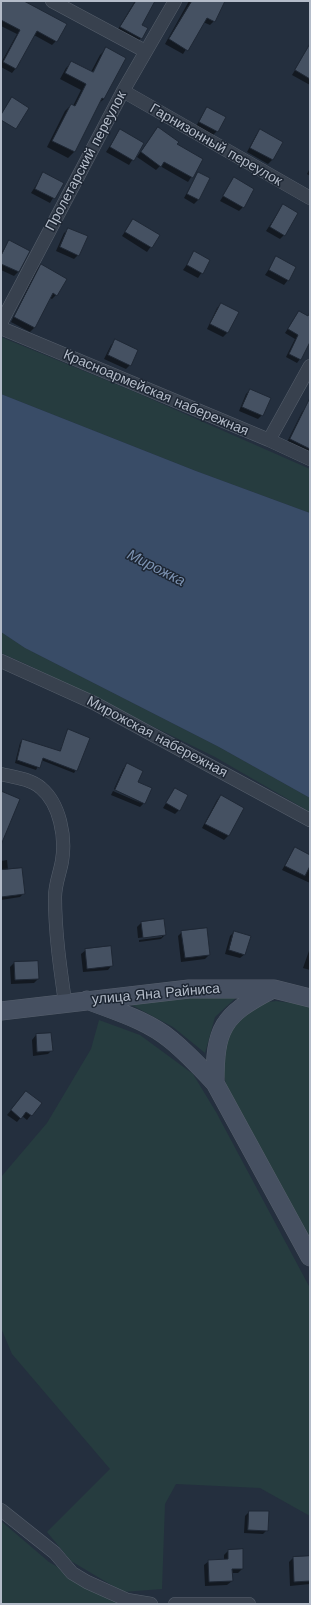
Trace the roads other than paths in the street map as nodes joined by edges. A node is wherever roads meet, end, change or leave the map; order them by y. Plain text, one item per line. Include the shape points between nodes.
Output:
1 (52, 1) edge
2 (175, 1) edge
3 (145, 51) junction
4 (123, 91) junction
5 (310, 198) edge
6 (1, 323) edge
7 (1, 328) edge
8 (310, 366) edge
9 (269, 440) junction
10 (310, 459) edge
11 (1, 661) edge
12 (1, 774) edge
13 (310, 820) edge
14 (274, 989) junction
15 (310, 998) edge
16 (87, 1000) junction
17 (65, 1002) junction
18 (1, 1011) edge
19 (215, 1083) junction
20 (310, 1257) edge
21 (1, 1510) edge
22 (151, 1604) edge
23 (175, 1604) edge
24 (249, 1604) edge

1 - 3 street
2 - 3 street, Пролетарский переулок
3 - 4 street, Пролетарский переулок
4 - 5 street, Гарнизонный переулок
4 - 6 street, Пролетарский переулок
7 - 9 street, Красноармейская набережная
8 - 9 street
9 - 10 street, Красноармейская набережная
11 - 13 street, Мирожская набережная via 94,703
12 - 17 street via 40,787 54,806 62,825 64,846 56,884 56,912
14 - 15 street, улица Яна Райниса
14 - 16 street, улица Яна Райниса via 189,989
14 - 19 street via 233,1013 220,1035 215,1053
16 - 17 street, улица Яна Райниса
16 - 19 street via 154,1028 195,1061
17 - 18 street, улица Яна Райниса
19 - 20 street
21 - 22 street via 56,1553 72,1573 127,1600
23 - 24 street

